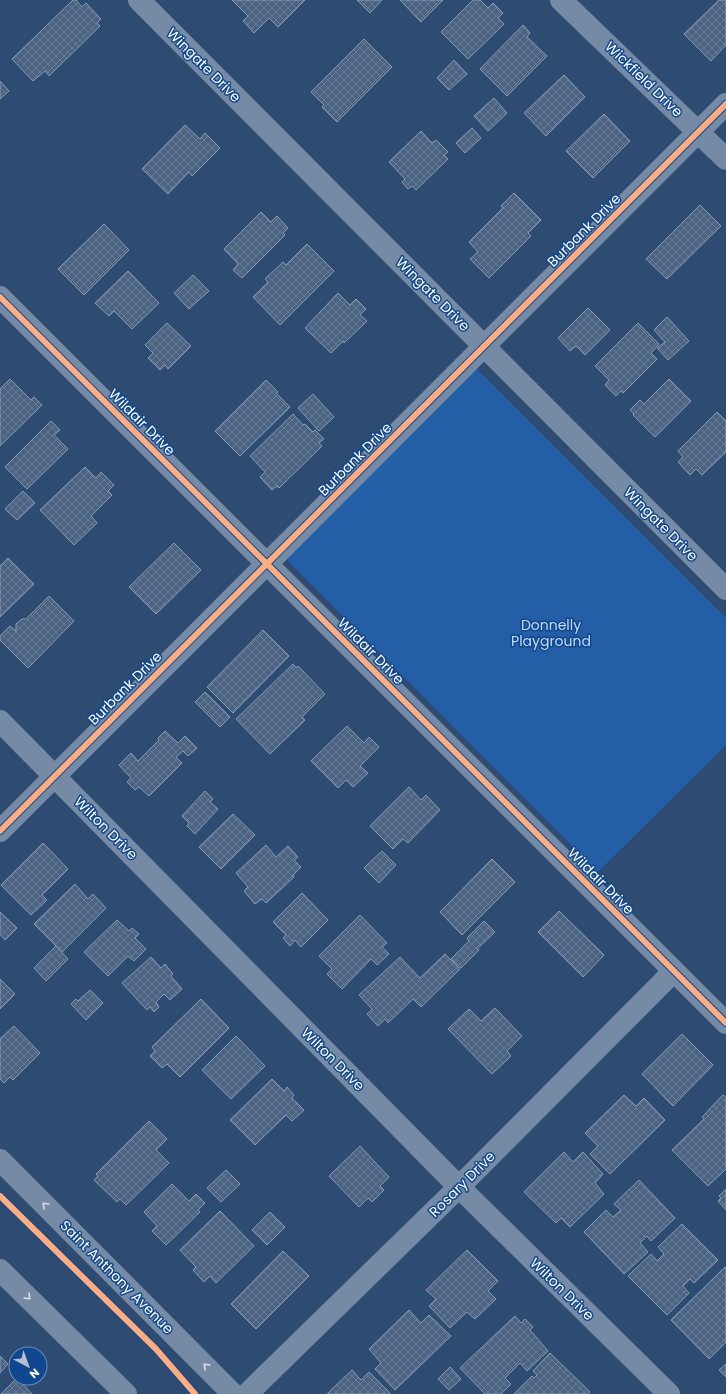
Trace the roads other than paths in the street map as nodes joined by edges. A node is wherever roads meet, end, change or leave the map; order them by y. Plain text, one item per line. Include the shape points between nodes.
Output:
1 (139, 0) edge
2 (561, 0) edge
3 (726, 104) edge
4 (699, 132) junction
5 (726, 159) edge
6 (0, 297) edge
7 (485, 346) junction
8 (267, 564) junction
9 (726, 589) edge
10 (0, 721) edge
11 (55, 776) junction
12 (0, 830) edge
13 (674, 971) junction
14 (726, 1023) edge
15 (0, 1160) edge
16 (459, 1187) junction
17 (0, 1270) edge
18 (126, 1394) edge
19 (234, 1394) edge
20 (247, 1394) edge
21 (670, 1394) edge

1 - 7 street, Wingate Drive
2 - 4 street, Wickfield Drive
3 - 4 street, Burbank Drive
4 - 5 street, Wickfield Drive
4 - 7 street, Burbank Drive
6 - 8 street, Wildair Drive
7 - 8 street, Burbank Drive
7 - 9 street, Wingate Drive
8 - 11 street, Burbank Drive
8 - 13 street, Wildair Drive
10 - 11 street, Wilton Drive
11 - 12 street, Burbank Drive
11 - 16 street, Wilton Drive
13 - 14 street, Wildair Drive
13 - 16 street, Rosary Drive
19 -> 15 street, Saint Anthony Avenue
16 - 20 street, Rosary Drive
16 - 21 street, Wilton Drive
17 -> 18 street

